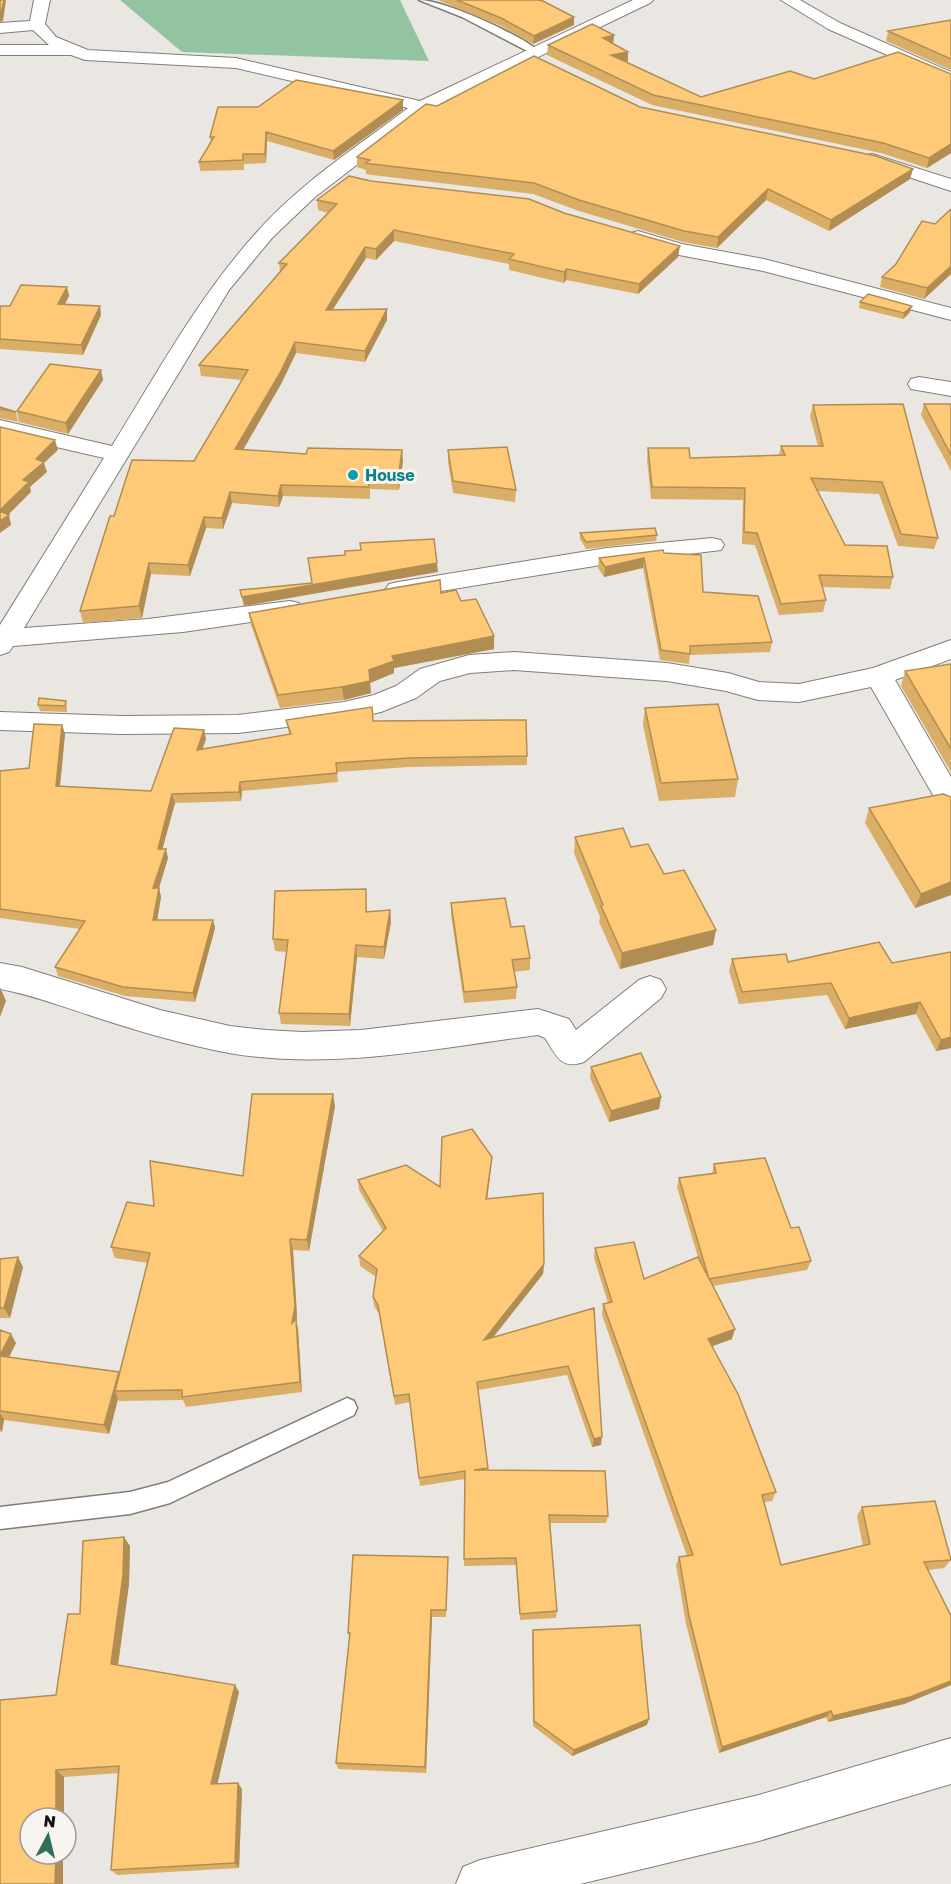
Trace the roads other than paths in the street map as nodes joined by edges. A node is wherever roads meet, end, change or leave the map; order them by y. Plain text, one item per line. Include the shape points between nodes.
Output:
1 (42, 0) edge
2 (423, 0) edge
3 (645, 0) edge
4 (789, 0) edge
5 (37, 25) junction
6 (0, 28) edge
7 (0, 50) edge
8 (72, 50) junction
9 (538, 58) junction
10 (951, 78) edge
11 (422, 106) junction
12 (858, 156) edge
13 (951, 185) edge
14 (619, 231) edge
15 (951, 314) edge
16 (919, 384) dead end
17 (951, 389) edge
18 (0, 427) edge
19 (117, 454) junction
20 (712, 545) dead end
21 (373, 594) edge
22 (315, 604) edge
23 (2, 642) edge
24 (951, 649) edge
25 (879, 676) junction
26 (0, 721) edge
27 (951, 802) edge
28 (0, 976) edge
29 (650, 989) dead end
30 (347, 1408) dead end
31 (0, 1518) edge
32 (949, 1768) edge
33 (480, 1884) edge

1 - 5 street
2 - 9 lane via 465,15
3 - 9 street
4 - 10 street via 834,26
5 - 6 street
5 - 8 street via 50,40
7 - 8 street
8 - 11 street via 97,56 236,63
9 - 11 street
11 - 19 street via 343,177 308,193 265,234 221,287
12 - 13 street
14 - 15 street
16 - 17 street
18 - 19 street
19 - 23 street
20 - 21 street via 595,557
22 - 23 street via 221,620
24 - 25 street
25 - 26 street via 799,693 769,692 667,672 514,661 469,664 430,675 381,703 249,723 122,725
25 - 27 street
28 - 29 street via 190,1030 246,1041 300,1046 360,1045 538,1022 557,1028 572,1052
30 - 31 lane via 170,1492 130,1503
32 - 33 street

